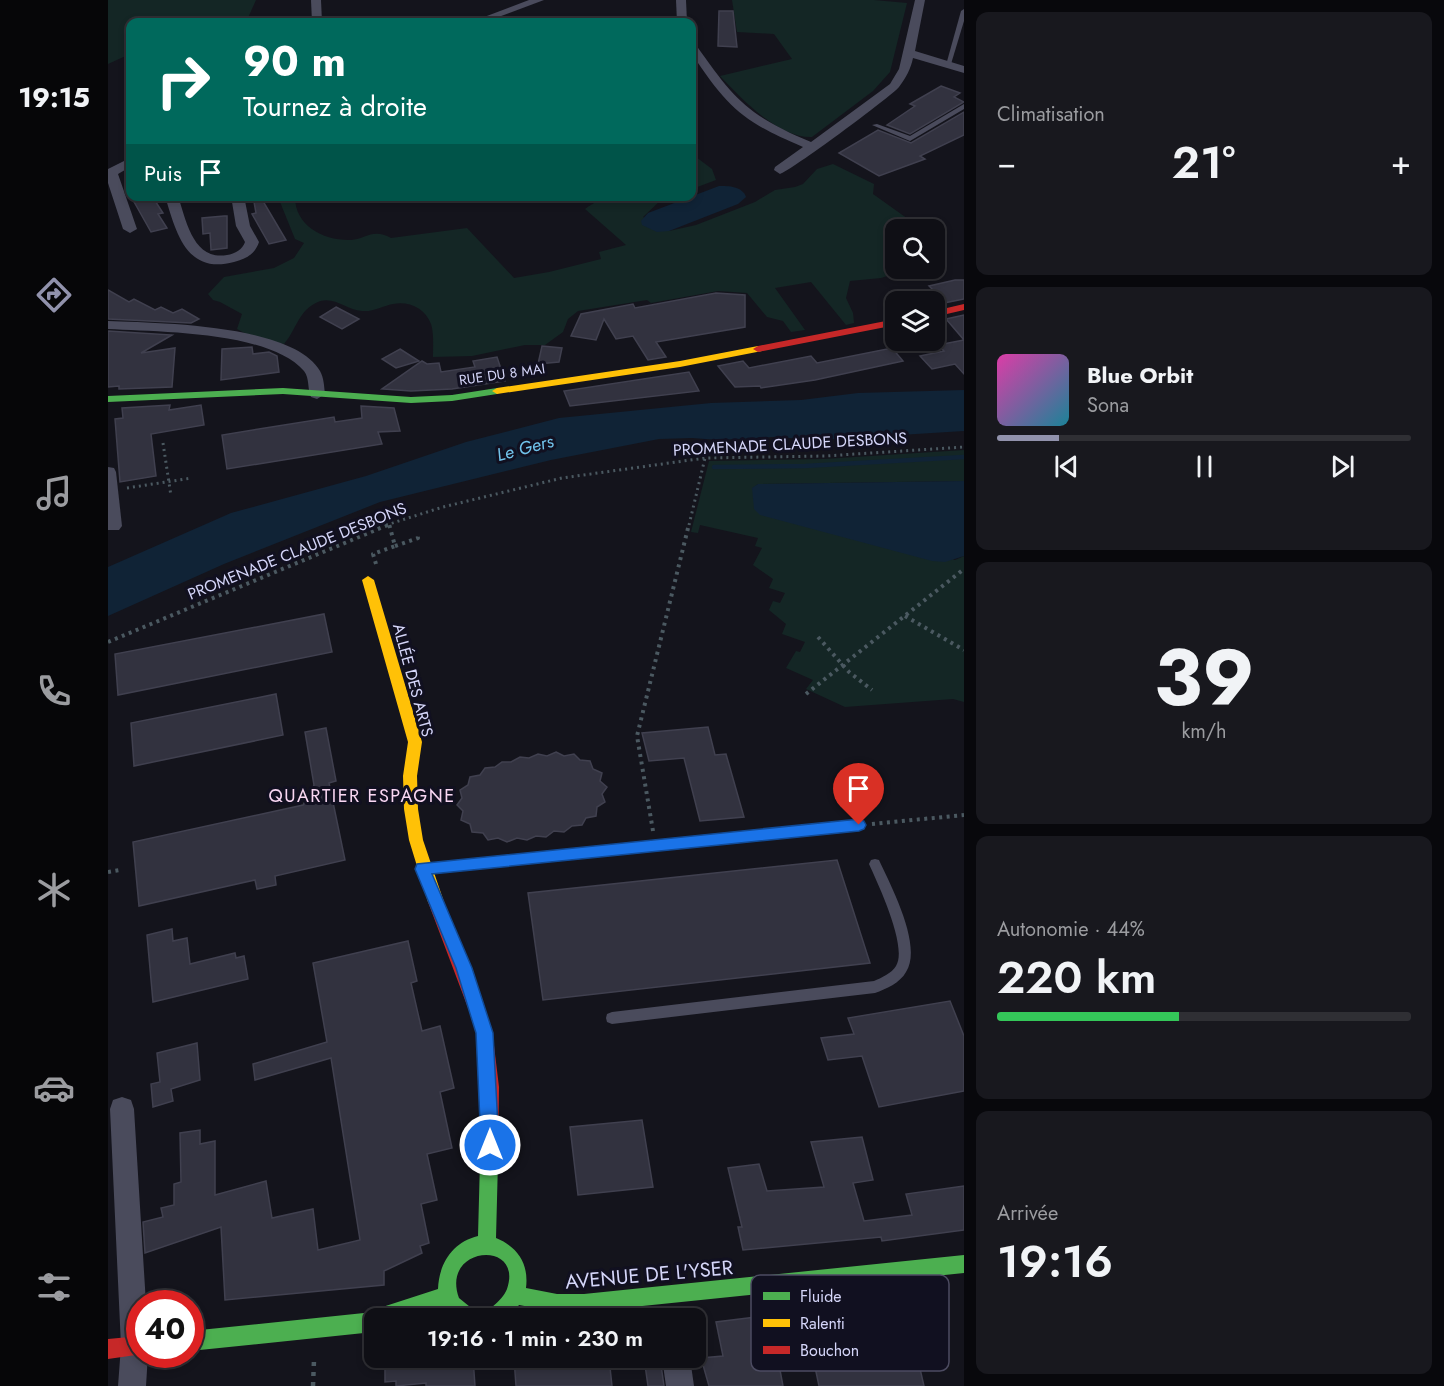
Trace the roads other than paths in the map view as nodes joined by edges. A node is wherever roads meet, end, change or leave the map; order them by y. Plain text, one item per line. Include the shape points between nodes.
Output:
1 (316, 0) edge
2 (538, 0) edge
3 (681, 0) edge
4 (920, 0) edge
5 (964, 10) edge
6 (317, 18) edge
7 (487, 18) edge
8 (682, 18) edge
9 (908, 52) junction
10 (696, 53) edge
11 (948, 64) junction
12 (964, 70) edge
13 (964, 106) edge
14 (875, 125) dead end
15 (813, 147) junction
16 (108, 159) edge
17 (126, 161) edge
18 (780, 170) dead end
19 (117, 173) edge
20 (173, 201) edge
21 (238, 201) edge
22 (130, 229) dead end
23 (964, 307) edge
24 (945, 311) edge
25 (885, 324) edge
26 (108, 325) edge
27 (317, 394) junction
28 (108, 399) edge
29 (108, 472) edge
30 (113, 526) dead end
31 (368, 580) dead end
32 (859, 825) road end
33 (875, 864) dead end
34 (422, 869) junction
35 (612, 1018) dead end
36 (122, 1109) dead end
37 (487, 1245) junction
38 (964, 1264) edge
39 (886, 1275) edge
40 (751, 1294) edge
41 (447, 1295) junction
42 (516, 1295) junction
43 (126, 1299) edge
44 (668, 1306) edge
45 (409, 1308) edge
46 (455, 1308) edge
47 (507, 1308) edge
48 (364, 1323) edge
49 (204, 1340) edge
50 (130, 1368) edge
51 (677, 1368) edge
52 (132, 1386) edge
53 (680, 1386) edge

1 - 6 street
2 - 7 street
3 - 8 street
4 - 9 street
5 - 11 lane
9 - 11 street
9 - 15 street via 905,69 894,86
10 - 15 street via 725,94 740,108 779,133
11 - 12 street
13 - 14 lane via 910,139
15 - 18 street
16 - 17 street
19 - 22 street
20 - 21 street via 192,250 200,257 219,261 237,257 252,242 243,226
23 - 24 street
25 - 27 street, RUE DU 8 MAI via 692,362 473,395 411,400
26 - 27 street via 227,335 274,345 303,361 314,373
27 - 28 street, RUE DU 8 MAI via 283,391
29 - 30 street
31 - 34 street, ALLÉE DES ARTS via 416,742 410,766 410,797
32 - 34 lane
33 - 35 lane via 904,946 903,966 891,979 874,987
34 - 37 street, ALLÉE DES ARTS via 464,968 485,1033 490,1125
36 - 43 street
37 - 41 street via 475,1245 454,1259 448,1269
37 - 42 street via 497,1247 513,1262 517,1272
38 - 39 street, AVENUE DE L'YSER
40 - 44 street, AVENUE DE L'YSER
41 - 45 street
41 - 46 street
42 - 44 street, AVENUE DE L'YSER via 556,1303
42 - 47 street
48 - 49 street
50 - 52 street
51 - 53 street

